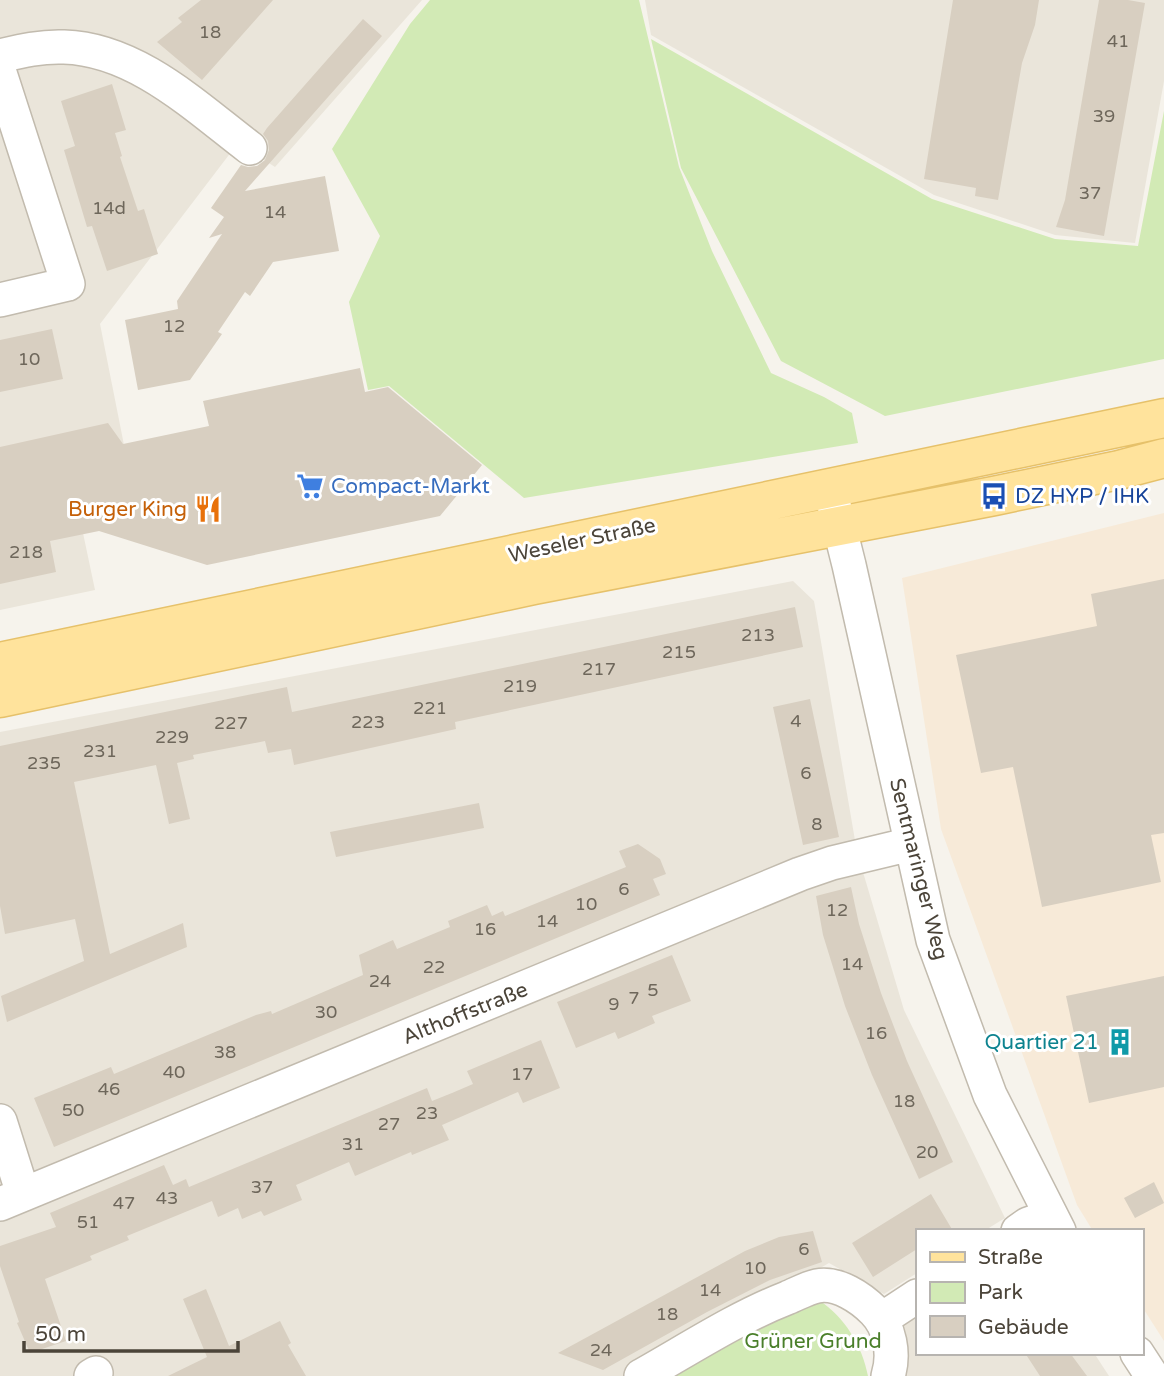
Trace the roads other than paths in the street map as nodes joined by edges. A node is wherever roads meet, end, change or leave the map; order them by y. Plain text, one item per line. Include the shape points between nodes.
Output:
1 (0, 56) edge
2 (0, 73) edge
3 (250, 148) dead end
4 (0, 300) edge
5 (1164, 418) edge
6 (1164, 458) edge
7 (830, 489) junction
8 (840, 527) junction
9 (0, 662) edge
10 (0, 698) edge
11 (911, 844) junction
12 (0, 1121) edge
13 (12, 1199) edge
14 (1055, 1224) edge
15 (1021, 1229) edge
16 (916, 1297) edge
17 (882, 1319) junction
18 (1138, 1355) edge
19 (641, 1376) edge
20 (888, 1376) edge
21 (1152, 1376) edge

1 - 3 street via 65,47 130,64 159,79
2 - 4 street via 68,284
5 - 7 main road, Weseler Straße
6 - 8 main road, Weseler Straße
7 - 8 street, Sentmaringer Weg
7 - 9 main road, Weseler Straße
8 - 10 main road, Weseler Straße via 534,585
8 - 11 street, Sentmaringer Weg
11 - 13 street, Althoffstraße via 832,863
11 - 14 street, Sentmaringer Weg via 933,940 980,1070
12 - 13 street, Althoffstraße
14 - 15 street via 1028,1224
16 - 17 street
17 - 19 street via 845,1290 819,1285 767,1306
17 - 20 street via 890,1343
18 - 21 street

